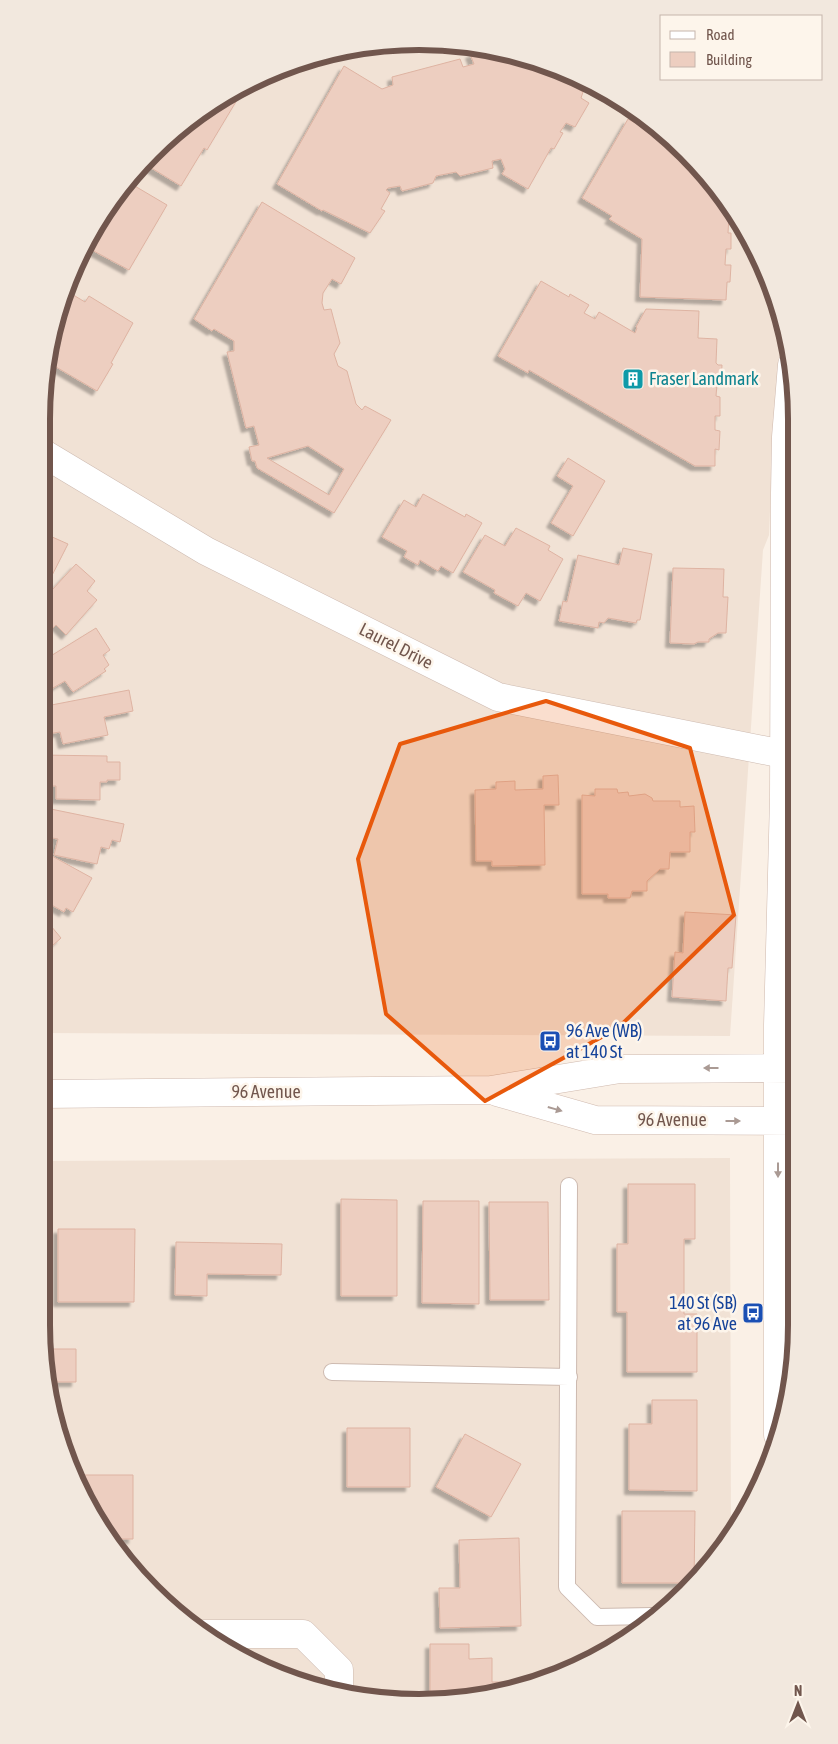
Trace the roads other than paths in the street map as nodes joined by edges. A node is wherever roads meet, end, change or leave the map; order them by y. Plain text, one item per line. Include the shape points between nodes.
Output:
1 (788, 415) edge
2 (50, 457) edge
3 (783, 754) junction
4 (787, 1068) edge
5 (491, 1090) junction
6 (50, 1094) edge
7 (787, 1121) edge
8 (569, 1186) dead end
9 (332, 1372) dead end
10 (569, 1377) junction
11 (779, 1406) edge
12 (646, 1616) edge
13 (217, 1634) edge
14 (339, 1685) edge

1 - 3 main road
2 - 3 main road, Laurel Drive via 206,551 498,697
3 - 4 main road
4 -> 5 main road, 96 Avenue via 620,1069
4 - 7 main road
5 - 6 main road, 96 Avenue
5 -> 7 main road, 96 Avenue via 595,1120
7 -> 11 main road
8 - 10 lane
9 - 10 lane
10 - 12 lane via 568,1587 597,1617
13 - 14 main road via 303,1634 339,1670

